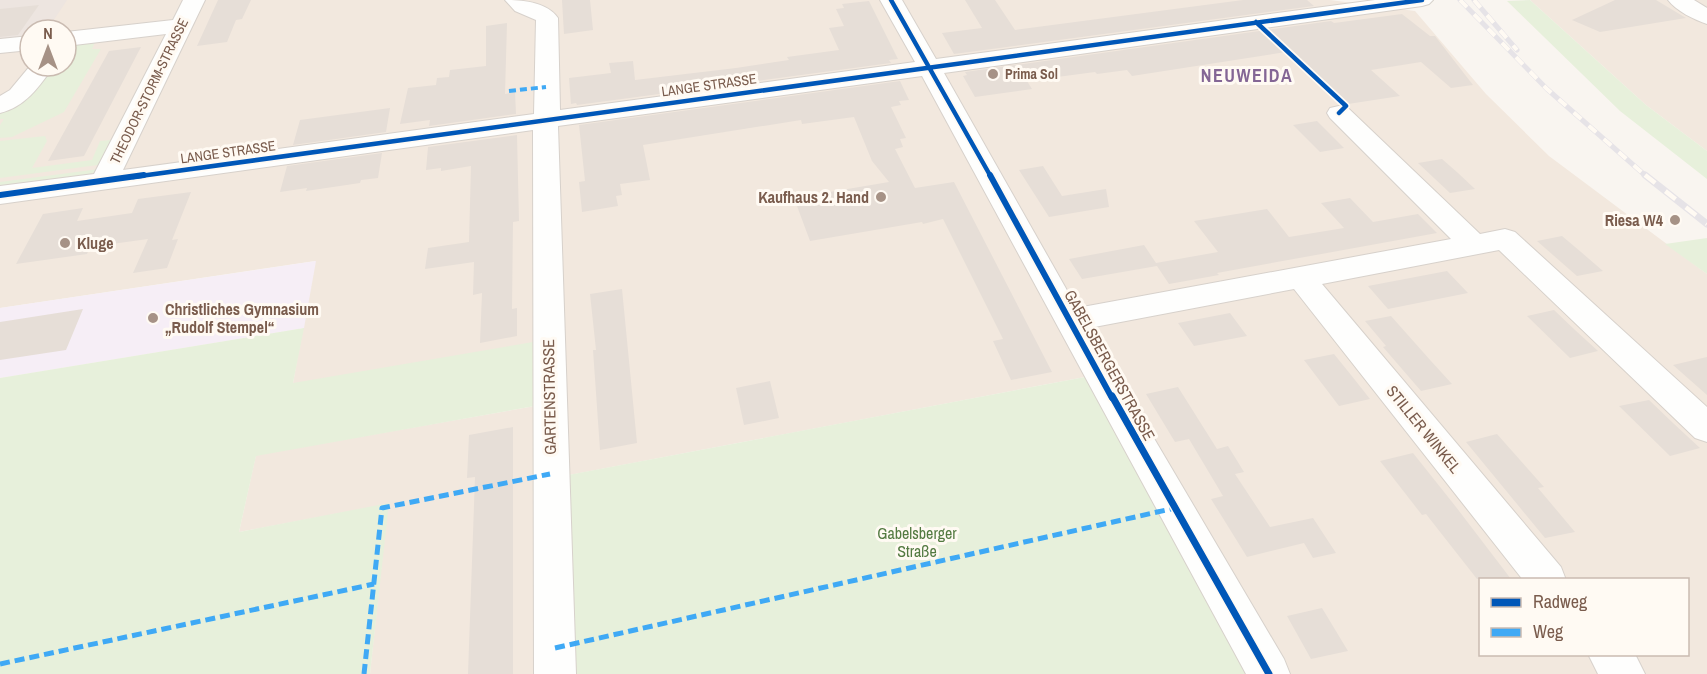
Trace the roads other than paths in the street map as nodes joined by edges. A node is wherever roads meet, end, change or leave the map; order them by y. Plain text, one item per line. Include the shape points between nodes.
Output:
1 (194, 0) edge
2 (891, 0) edge
3 (1679, 0) edge
4 (1416, 1) edge
5 (518, 4) edge
6 (1349, 4) edge
7 (1707, 17) edge
8 (181, 26) junction
9 (78, 38) edge
10 (18, 44) edge
11 (0, 46) edge
12 (930, 67) junction
13 (32, 78) edge
14 (0, 106) edge
15 (1339, 113) dead end
16 (545, 119) junction
17 (104, 181) junction
18 (0, 195) edge
19 (1474, 245) junction
20 (1301, 278) junction
21 (1069, 321) junction
22 (1707, 428) edge
23 (1546, 578) edge
24 (1610, 656) edge
25 (555, 674) edge
26 (1269, 674) edge
27 (1624, 674) edge

1 - 8 street, THEODOR-STORM-STRASSE
2 - 12 street, GABELSBERGERSTRASSE
3 - 7 street
4 - 6 street, LANGE STRASSE
5 - 16 street, GARTENSTRASSE via 547,18
6 - 12 street, LANGE STRASSE
8 - 9 street
8 - 17 street, THEODOR-STORM-STRASSE
10 - 11 street
12 - 16 street, LANGE STRASSE
12 - 21 street, GABELSBERGERSTRASSE
13 - 14 street via 19,95
15 - 19 street
16 - 17 street, LANGE STRASSE
16 - 25 street, GARTENSTRASSE
17 - 18 street, LANGE STRASSE
19 - 20 street
19 - 22 street via 1505,238
20 - 21 street
20 - 23 street, STILLER WINKEL
21 - 26 street, GABELSBERGERSTRASSE
24 - 27 street

